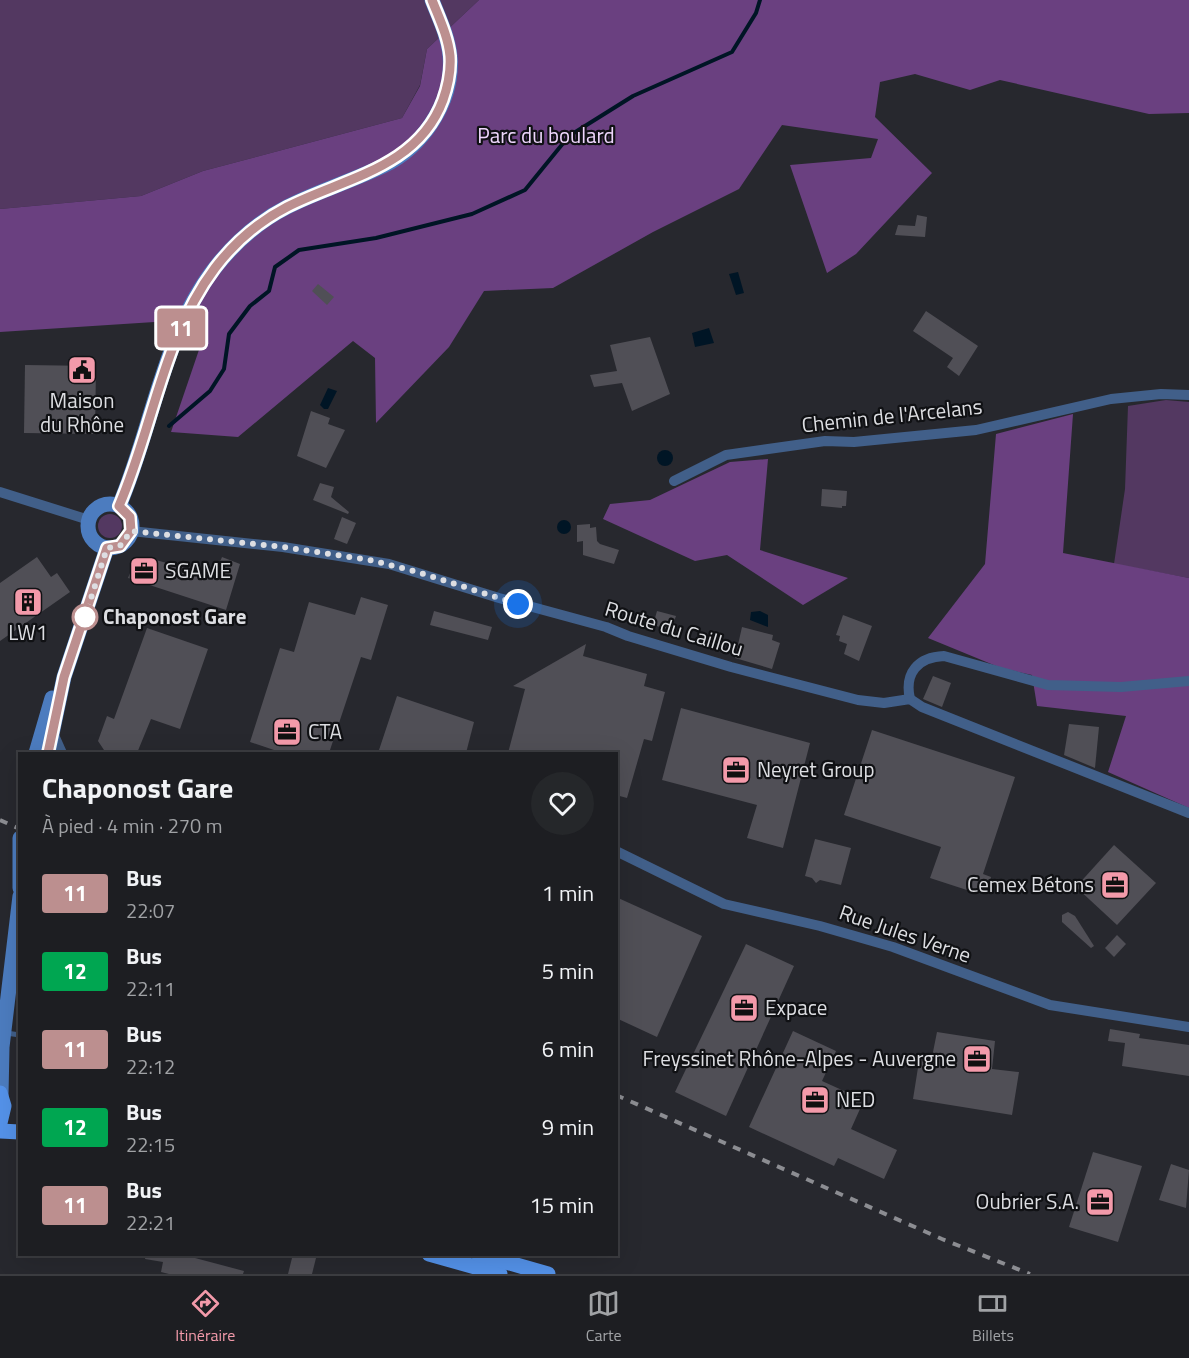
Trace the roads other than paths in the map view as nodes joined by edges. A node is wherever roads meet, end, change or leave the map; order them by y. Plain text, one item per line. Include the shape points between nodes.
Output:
1 (432, 0) edge
2 (1189, 395) edge
3 (674, 481) dead end
4 (0, 492) edge
5 (119, 506) junction
6 (89, 520) junction
7 (131, 531) junction
8 (107, 548) junction
9 (64, 677) junction
10 (1189, 681) edge
11 (910, 699) junction
12 (53, 733) junction
13 (36, 752) edge
14 (48, 752) edge
15 (62, 752) edge
16 (1189, 813) edge
17 (618, 852) edge
18 (18, 917) edge
19 (1189, 1027) edge
20 (6, 1042) edge
21 (2, 1098) edge
22 (18, 1113) edge
23 (0, 1123) edge
24 (0, 1131) edge
25 (18, 1132) edge
26 (436, 1256) edge
27 (485, 1256) edge
28 (500, 1274) edge
29 (548, 1274) edge

1 - 5 main road via 450,57 447,89 434,119 412,146 392,161 280,211 237,243 218,264 197,294 177,337
2 - 3 street, Chemin de l'Arcelans via 1111,399 976,430 854,442 825,441 726,455
4 - 6 street
5 - 6 main road via 98,508
5 - 7 main road via 130,517
6 - 8 main road via 92,539
7 - 8 main road via 120,546
7 - 11 street, Route du Caillou via 389,564 731,668 872,702
8 - 9 main road
9 - 12 main road
9 - 13 main road via 53,696
10 - 11 street via 1121,687 1048,685 944,656 930,656 918,662 911,672
11 - 16 street
12 - 14 main road
12 - 15 street
17 - 19 street, Rue Jules Verne via 724,904 893,947 1050,1005
18 - 20 main road
20 - 21 main road
21 - 22 main road
21 - 23 main road
24 - 25 main road
26 - 28 main road
27 - 29 main road

